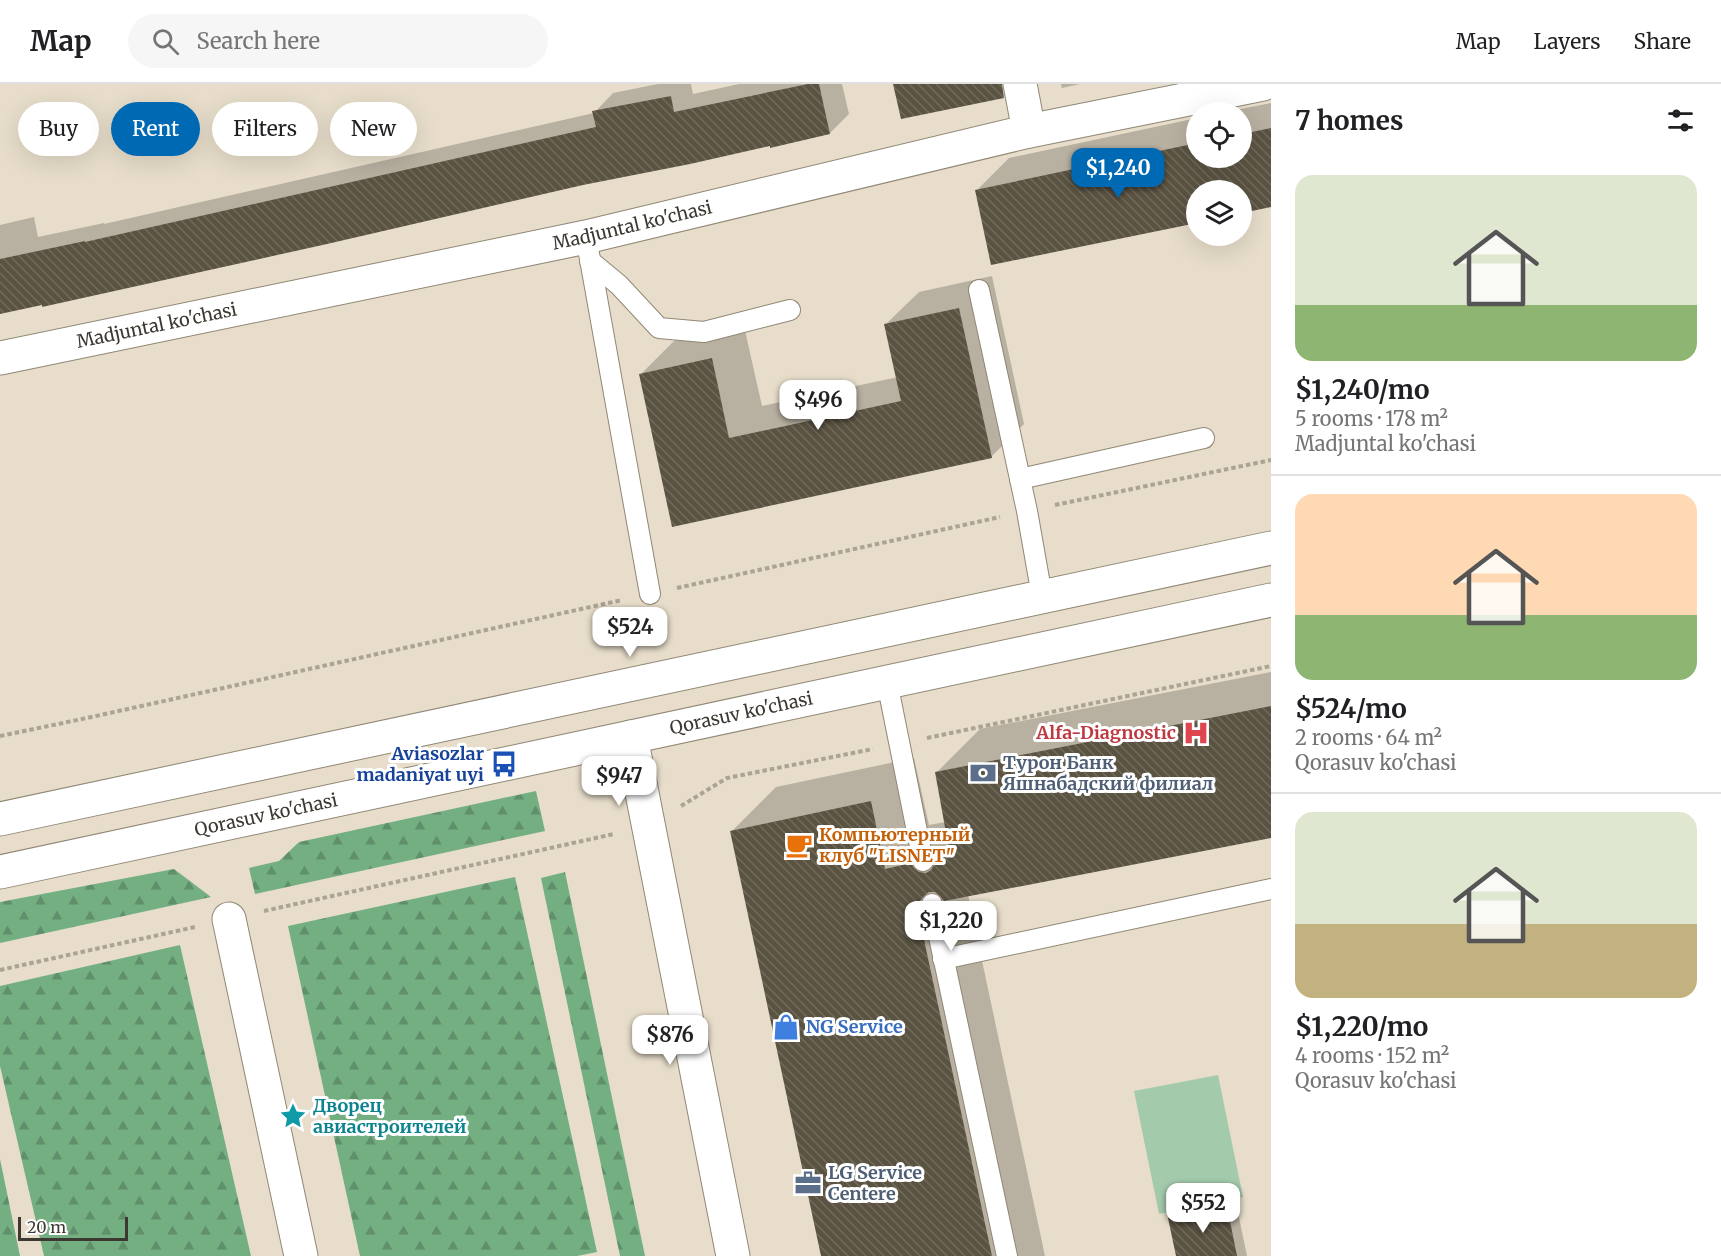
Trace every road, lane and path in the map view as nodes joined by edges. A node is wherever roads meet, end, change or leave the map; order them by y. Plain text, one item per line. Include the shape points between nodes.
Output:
1 (1020, 84) edge
2 (1263, 84) edge
3 (1029, 130) junction
4 (588, 249) junction
5 (979, 290) dead end
6 (790, 310) dead end
7 (0, 358) edge
8 (1204, 438) dead end
9 (1020, 478) junction
10 (1271, 548) edge
11 (650, 594) dead end
12 (1042, 596) junction
13 (1271, 600) edge
14 (887, 682) junction
15 (631, 737) junction
16 (0, 819) edge
17 (923, 861) dead end
18 (0, 872) edge
19 (1271, 888) edge
20 (932, 904) dead end
21 (229, 919) dead end
22 (943, 959) junction
23 (301, 1256) edge
24 (733, 1256) edge
25 (1007, 1256) edge

1 - 3 main road
2 - 3 main road, Madjuntal ko'chasi
3 - 4 main road, Madjuntal ko'chasi
4 - 6 lane via 659,328 704,332
4 - 7 main road, Madjuntal ko'chasi
4 - 11 lane
5 - 9 lane
8 - 9 lane
9 - 12 lane
10 - 12 main road
12 - 16 main road
13 - 14 main road, Qorasuv ko'chasi
14 - 15 main road, Qorasuv ko'chasi
14 - 17 lane
15 - 18 main road, Qorasuv ko'chasi
15 - 24 main road
19 - 22 lane
20 - 22 lane
21 - 23 main road
22 - 25 lane

